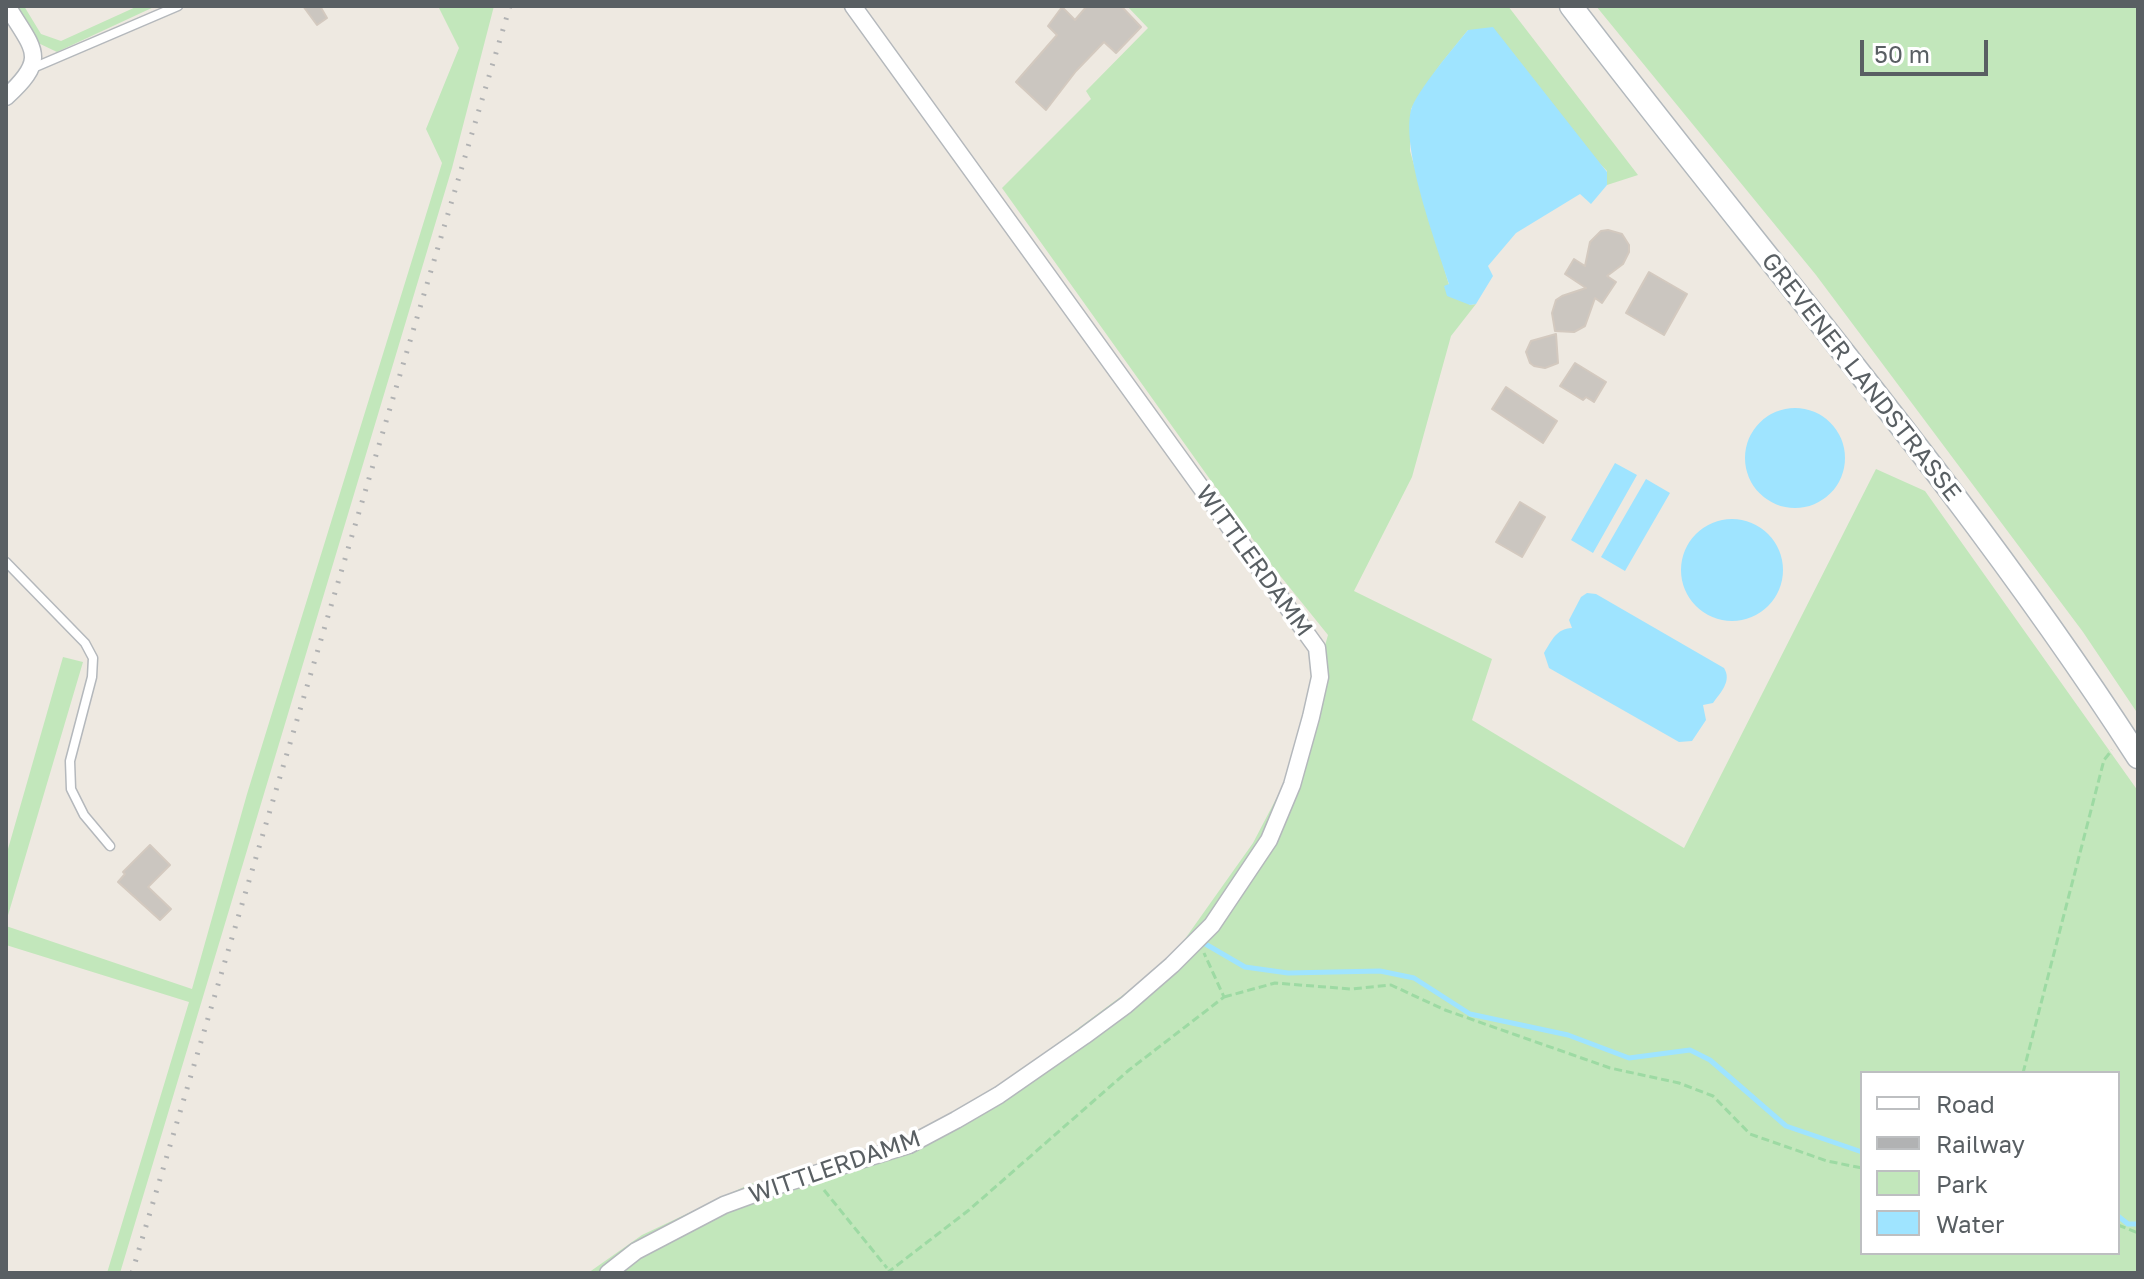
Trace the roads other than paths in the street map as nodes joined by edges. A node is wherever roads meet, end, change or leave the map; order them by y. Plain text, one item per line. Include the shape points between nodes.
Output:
1 (7, 6) edge
2 (178, 6) edge
3 (853, 6) edge
4 (1571, 6) edge
5 (33, 68) junction
6 (6, 97) edge
7 (6, 562) edge
8 (2132, 748) edge
9 (110, 846) dead end
10 (608, 1273) edge

1 - 5 street via 33,54
2 - 5 lane
3 - 10 street, WITTLERDAMM via 1317,648 1320,677 1292,785 1269,840 1212,925 1126,1005 999,1095 909,1145 724,1205 636,1251
4 - 8 street, GREVENER LANDSTRASSE via 1960,504
5 - 6 street
7 - 9 lane via 85,643 93,658 70,761 71,789

